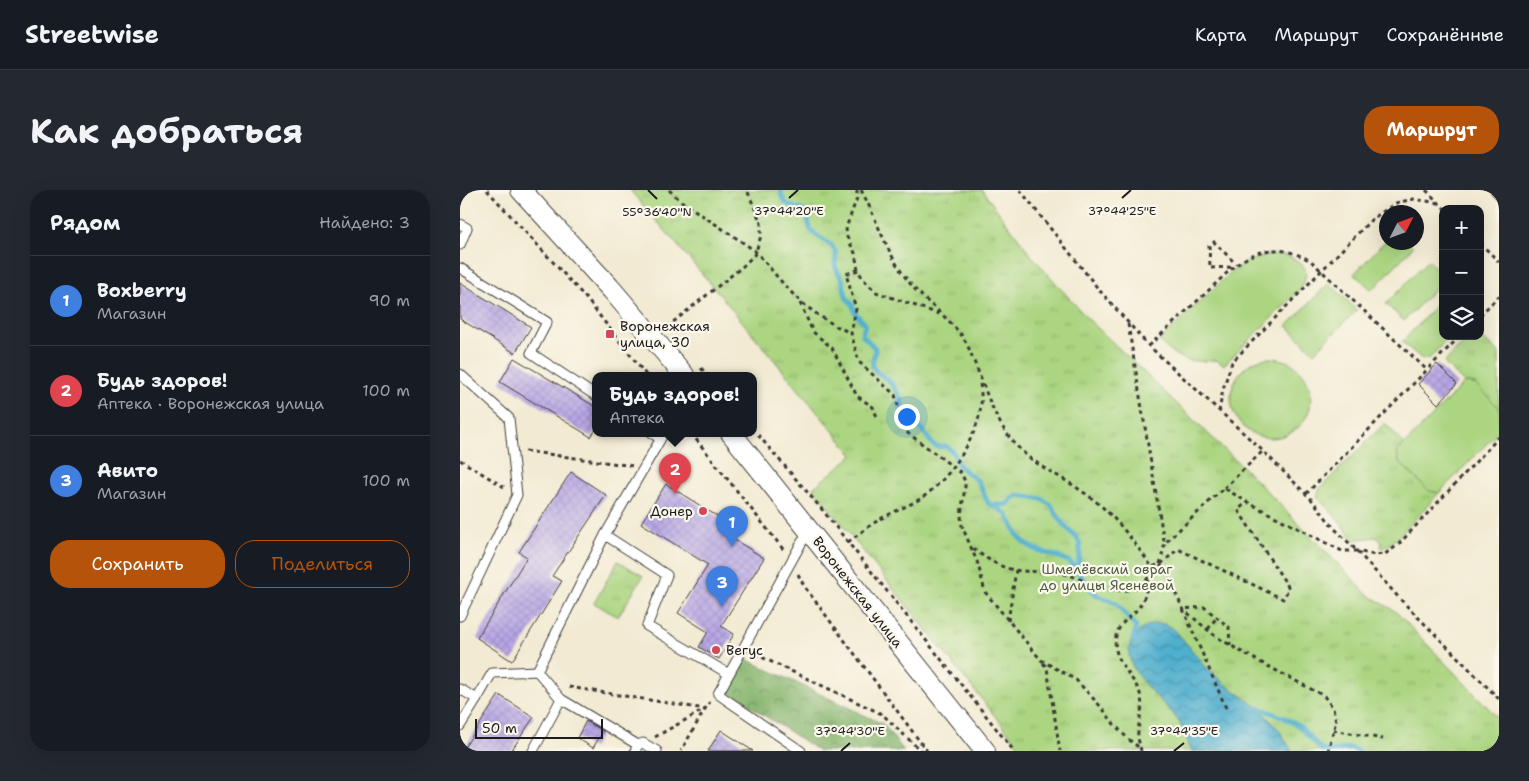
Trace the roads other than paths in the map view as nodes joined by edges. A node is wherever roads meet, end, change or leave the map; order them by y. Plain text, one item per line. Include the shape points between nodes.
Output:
1 (521, 190) edge
2 (1495, 190) edge
3 (1499, 194) edge
4 (460, 224) edge
5 (460, 245) edge
6 (460, 268) edge
7 (681, 372) edge
8 (460, 374) edge
9 (592, 393) edge
10 (661, 437) edge
11 (734, 437) edge
12 (809, 529) junction
13 (605, 535) junction
14 (460, 616) edge
15 (537, 671) junction
16 (729, 674) junction
17 (460, 689) edge
18 (476, 699) junction
19 (560, 699) junction
20 (460, 726) edge
21 (639, 746) edge
22 (533, 751) edge
23 (657, 751) edge
24 (801, 751) edge
25 (985, 751) edge

1 - 7 street
2 - 3 lane
4 - 5 lane via 467,228
6 - 9 lane via 547,322 531,353
8 - 14 lane via 509,418 517,495
10 - 13 lane
11 - 12 street, Воронежская улица
12 - 16 lane
12 - 25 street, Воронежская улица
13 - 15 lane
13 - 16 lane via 666,575 647,626
15 - 18 lane via 492,673
15 - 19 lane
16 - 24 lane via 718,694
17 - 18 lane
18 - 20 lane
19 - 21 lane
19 - 22 lane
21 - 23 lane

